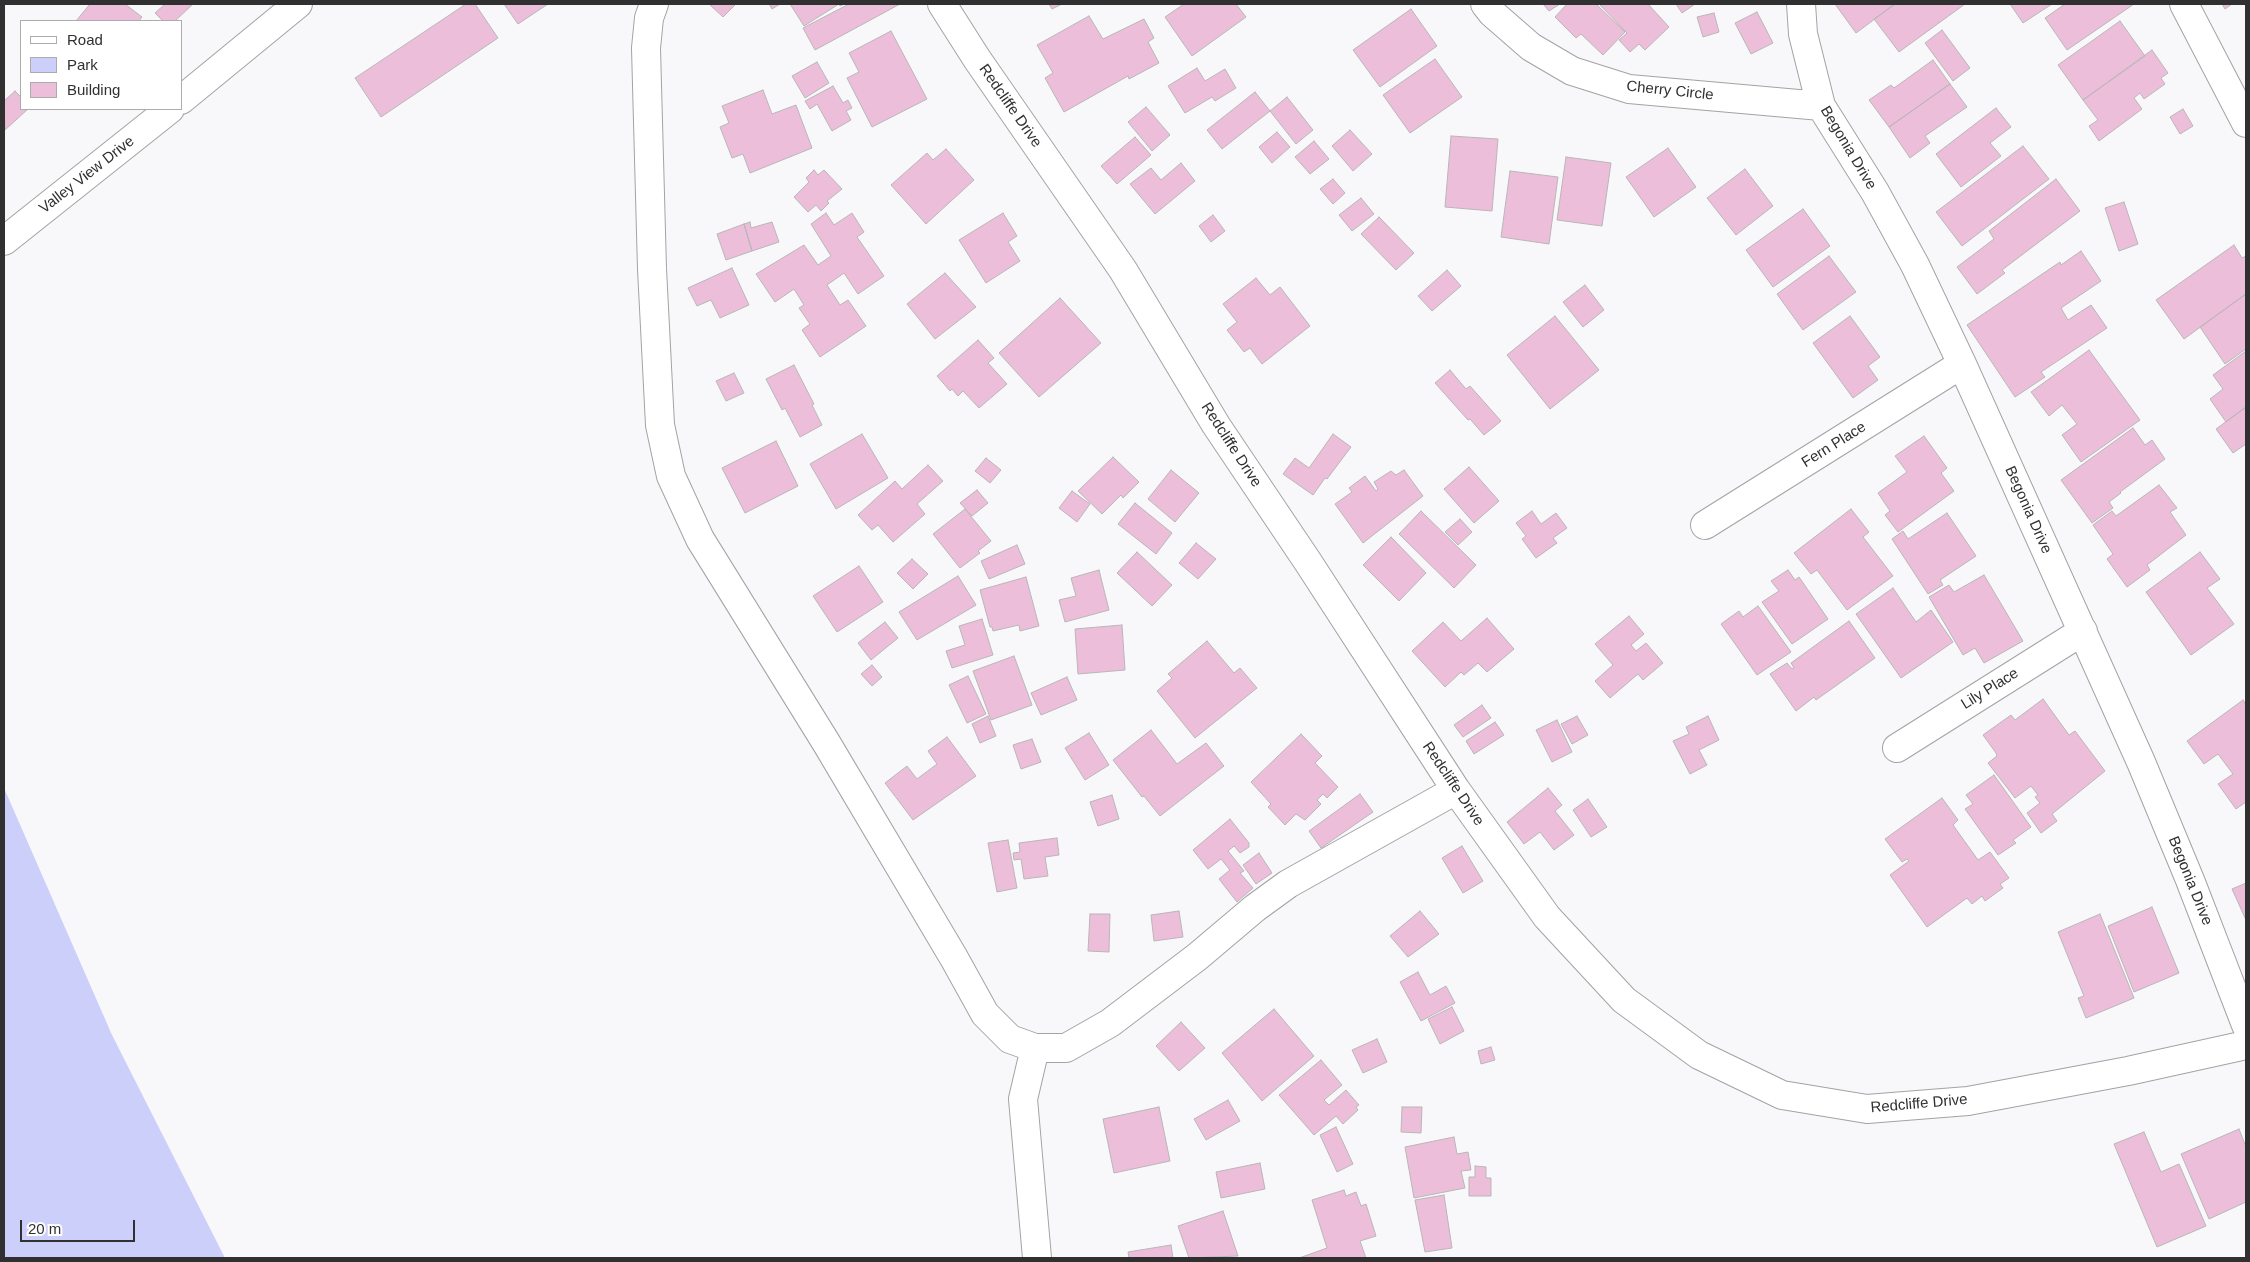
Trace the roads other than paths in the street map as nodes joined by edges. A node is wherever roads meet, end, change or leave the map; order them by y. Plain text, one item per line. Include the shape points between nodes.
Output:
1 (298, 4) edge
2 (654, 4) edge
3 (942, 4) edge
4 (1485, 4) edge
5 (1801, 4) edge
6 (2184, 4) edge
7 (182, 99) edge
8 (1821, 106) junction
9 (169, 110) edge
10 (2246, 123) edge
11 (4, 241) edge
12 (1962, 364) junction
13 (1705, 525) dead end
14 (2083, 631) junction
15 (1897, 748) dead end
16 (1456, 790) junction
17 (2246, 1025) edge
18 (2246, 1045) edge
19 (1035, 1048) junction
20 (1038, 1258) edge

1 - 7 street
2 - 19 street via 646,48 652,269 660,425 671,476 700,539 832,753 985,1014 1010,1039
3 - 16 street, Redcliffe Drive via 1123,270 1216,424
4 - 8 street, Cherry Circle via 1531,47 1572,71 1629,89
5 - 8 street, Begonia Drive via 1802,34
6 - 10 street
8 - 12 street, Begonia Drive via 1875,192 1915,265
9 - 11 street, Valley View Drive
12 - 13 street, Fern Place
12 - 14 street, Begonia Drive
14 - 15 street, Lily Place
14 - 17 street, Begonia Drive via 2182,862
16 - 18 street, Redcliffe Drive via 1547,917 1624,1000 1699,1055 1782,1095 1867,1109 1968,1100 2128,1071
16 - 19 street via 1288,884 1110,1023 1066,1048
19 - 20 street via 1023,1099

